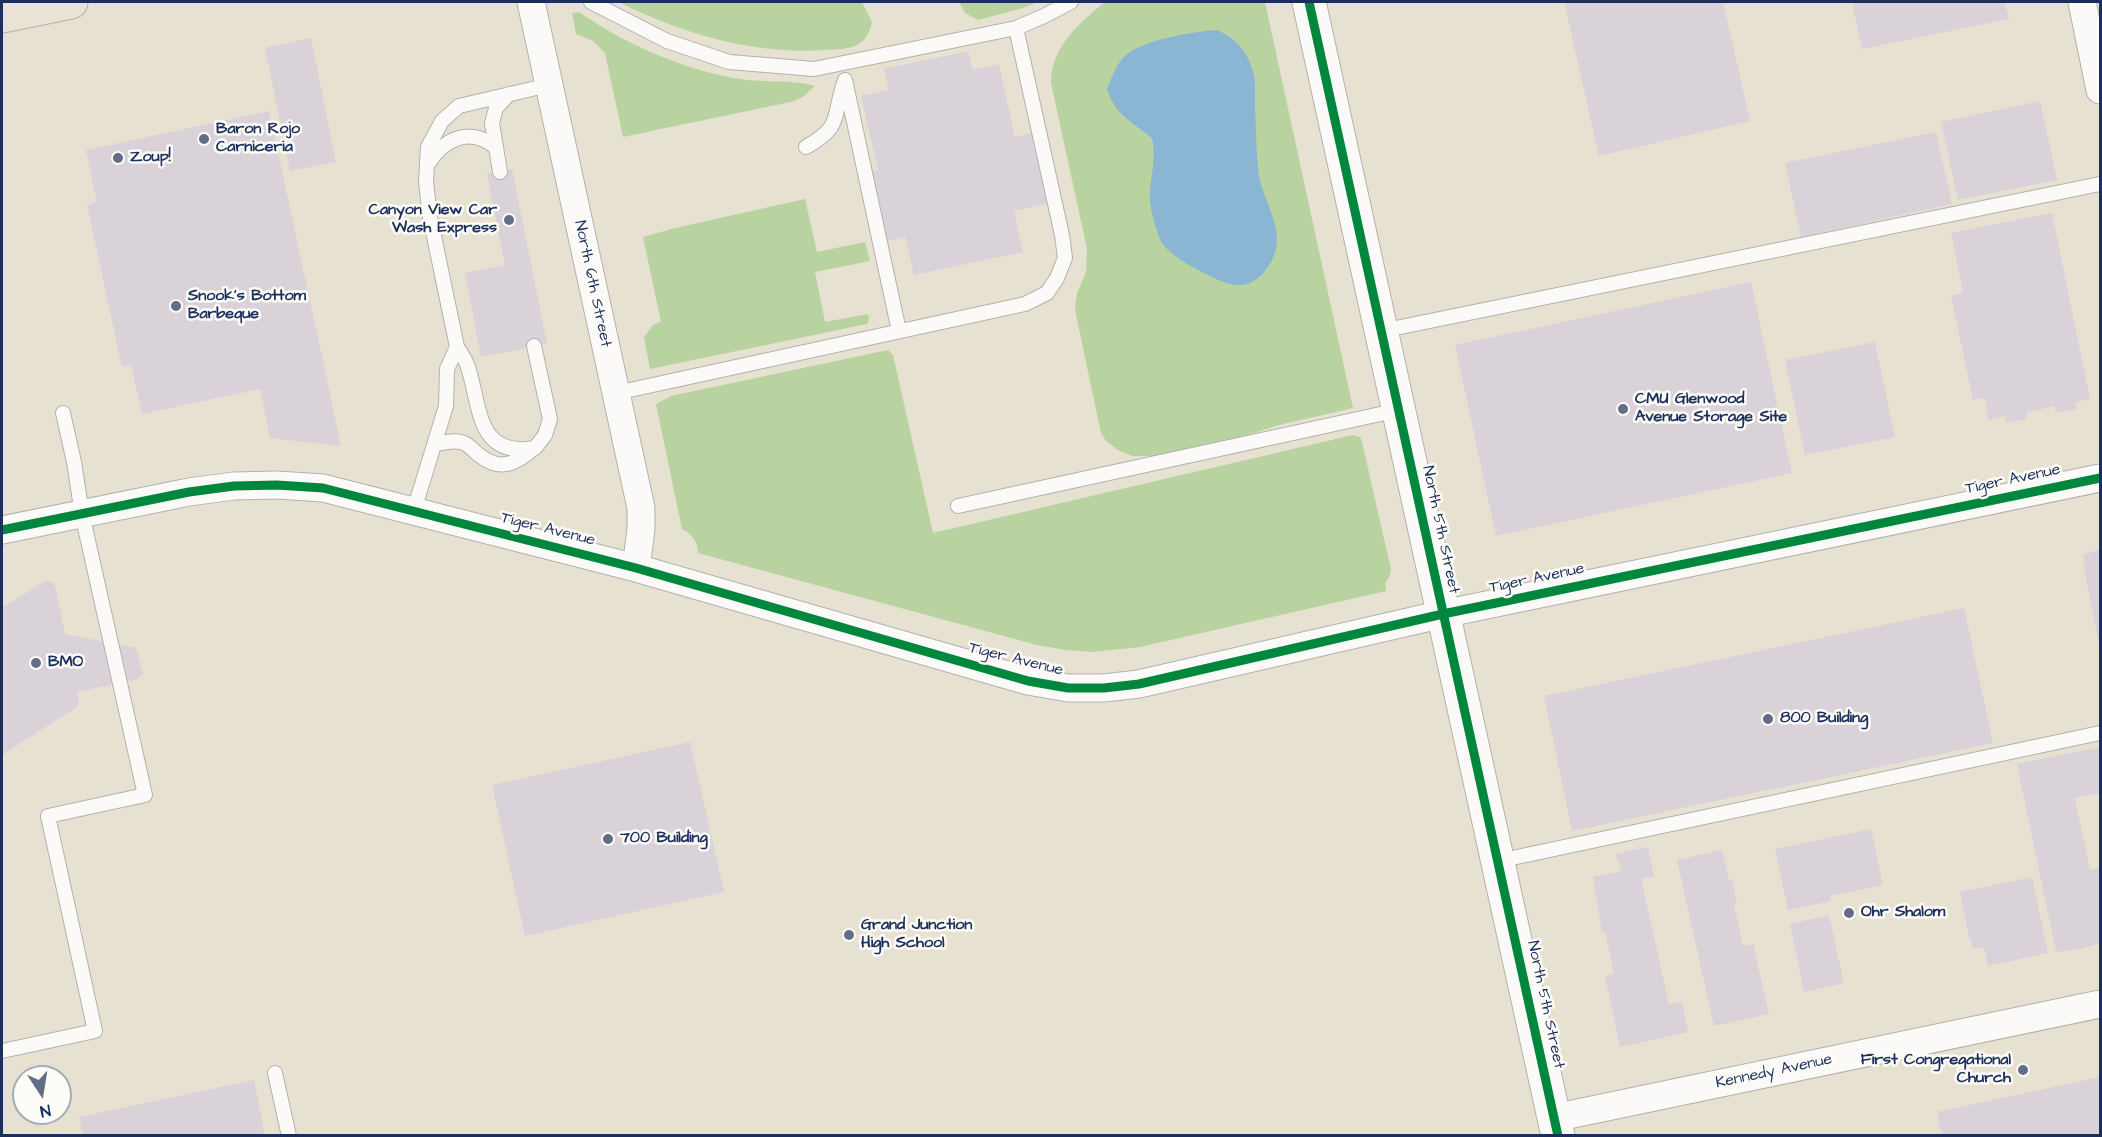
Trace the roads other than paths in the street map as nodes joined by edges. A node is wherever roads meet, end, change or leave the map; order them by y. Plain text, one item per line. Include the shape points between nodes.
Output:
1 (72, 2) edge
2 (531, 2) edge
3 (591, 2) edge
4 (1071, 2) edge
5 (1308, 2) edge
6 (2082, 2) edge
7 (2, 16) edge
8 (1016, 28) junction
9 (849, 64) junction
10 (845, 80) junction
11 (549, 85) junction
12 (2100, 90) edge
13 (509, 94) junction
14 (494, 146) junction
15 (806, 147) dead end
16 (426, 167) junction
17 (500, 172) dead end
18 (2100, 184) edge
19 (1381, 331) junction
20 (899, 332) junction
21 (534, 346) dead end
22 (457, 347) junction
23 (616, 393) junction
24 (1399, 410) junction
25 (63, 413) dead end
26 (435, 444) junction
27 (535, 448) junction
28 (2100, 478) edge
29 (958, 506) dead end
30 (414, 510) junction
31 (82, 514) junction
32 (2, 530) edge
33 (636, 568) junction
34 (1443, 614) junction
35 (2100, 734) edge
36 (1498, 861) junction
37 (2100, 1004) edge
38 (2, 1051) edge
39 (275, 1073) dead end
40 (1556, 1127) edge
41 (289, 1136) edge

1 - 7 main road
2 - 11 street, North 6th Street
3 - 9 lane via 667,41 729,62 814,69
4 - 8 lane
5 - 19 street, North 5th Street
6 - 12 street
8 - 9 lane
8 - 20 lane via 1065,258 1047,293 1025,304
9 - 10 lane
10 - 15 lane via 836,119 826,136
10 - 20 lane
11 - 13 lane
11 - 23 street, North 6th Street
13 - 14 lane via 496,108 492,123
13 - 16 lane via 459,106 442,121 428,147
14 - 16 lane via 484,138 466,136 450,140 436,151
14 - 17 lane
16 - 22 lane via 430,218
18 - 19 lane
19 - 24 street, North 5th Street
20 - 23 lane
21 - 27 lane via 550,419
22 - 26 lane via 447,369 446,406
22 - 27 lane via 468,365 480,418 490,436 502,446 518,451
23 - 33 street, North 6th Street via 640,508
24 - 29 lane
24 - 34 street, North 5th Street
25 - 31 lane
26 - 27 lane via 464,443 493,464 506,465
26 - 30 lane
28 - 34 street, Tiger Avenue
30 - 31 street, Tiger Avenue via 323,488 277,485 189,492
30 - 33 street, Tiger Avenue
31 - 32 street, Tiger Avenue
31 - 38 lane via 145,795 48,816 95,1031
33 - 34 street, Tiger Avenue via 1028,681 1068,688 1139,684
34 - 36 street, North 5th Street
35 - 36 lane
36 - 40 street, North 5th Street
37 - 40 street, Kennedy Avenue
39 - 41 lane

